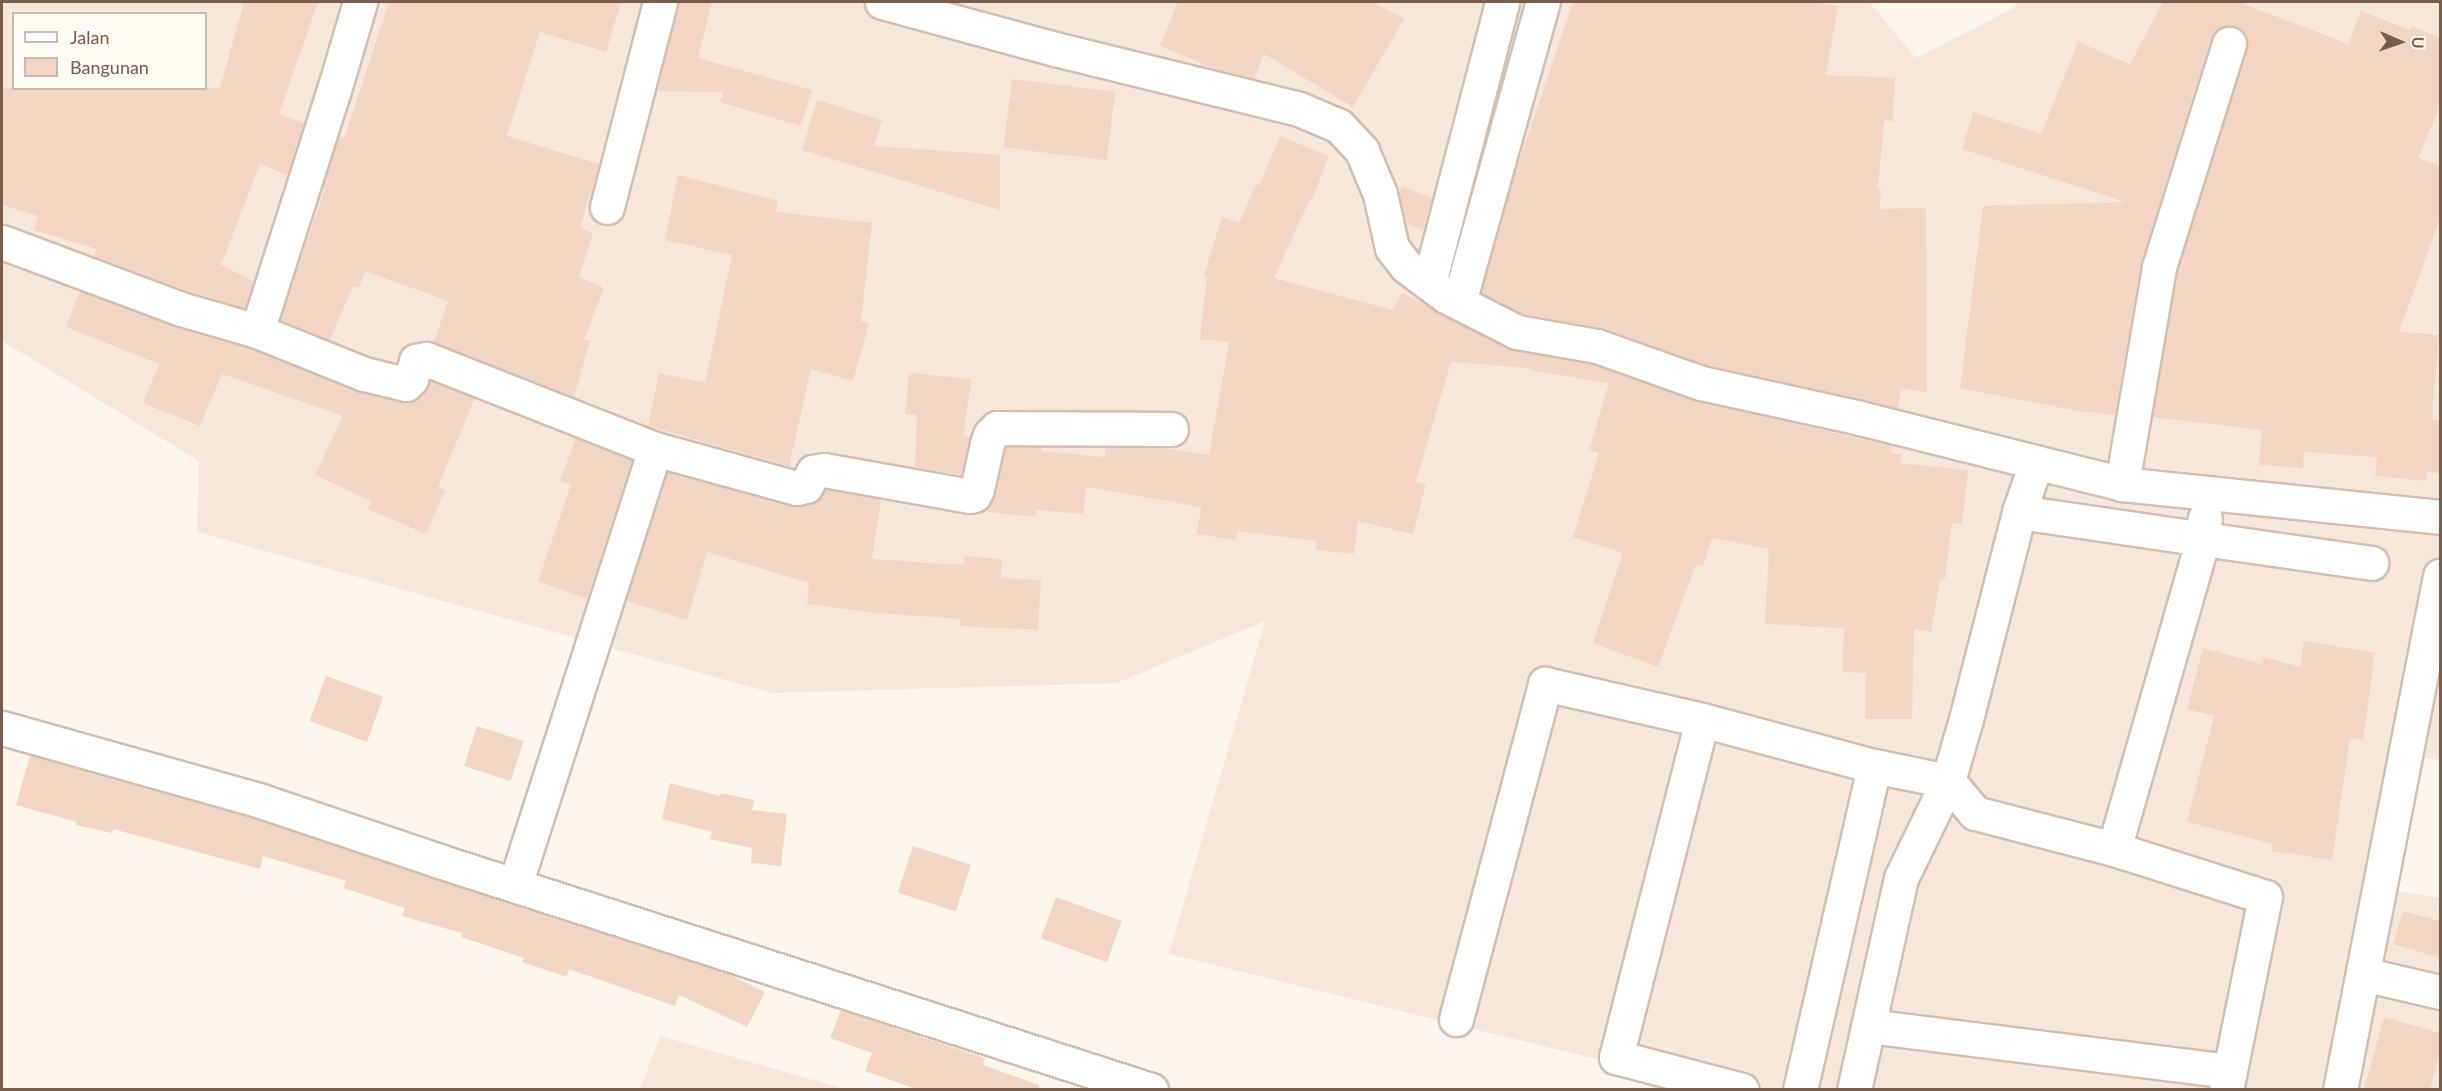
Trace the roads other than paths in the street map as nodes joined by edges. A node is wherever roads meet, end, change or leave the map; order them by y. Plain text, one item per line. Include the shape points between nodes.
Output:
1 (360, 2) edge
2 (660, 2) edge
3 (882, 2) edge
4 (1502, 2) edge
5 (1543, 2) edge
6 (2229, 44) dead end
7 (607, 207) dead end
8 (2, 242) edge
9 (1429, 283) junction
10 (1459, 302) junction
11 (256, 331) junction
12 (1171, 429) dead end
13 (655, 449) junction
14 (2036, 463) junction
15 (2122, 484) junction
16 (2208, 493) junction
17 (2019, 512) junction
18 (2440, 517) edge
19 (2203, 539) junction
20 (2371, 563) dead end
21 (2440, 576) edge
22 (1702, 720) junction
23 (2, 728) edge
24 (1874, 766) junction
25 (1948, 781) junction
26 (2114, 849) junction
27 (517, 878) junction
28 (2363, 974) junction
29 (2440, 992) edge
30 (1456, 1019) dead end
31 (1868, 1026) junction
32 (2228, 1080) edge
33 (1151, 1089) edge
34 (1742, 1089) edge
35 (1800, 1089) edge
36 (1854, 1089) edge
37 (2340, 1089) edge

1 - 11 street
2 - 7 street
3 - 9 street via 1055,50 1299,110 1339,126 1362,151 1380,194 1392,248 1406,266
4 - 9 street
5 - 10 street
6 - 15 street via 2159,267
8 - 11 street via 160,302
9 - 10 street
10 - 14 street via 1517,332 1597,346 1701,383
11 - 13 street via 364,374 402,384 411,379 417,361 426,359
12 - 13 street via 997,428 990,435 976,493 966,496 824,470 813,472 806,486 798,488
13 - 27 street
14 - 15 street
14 - 17 street
15 - 16 street
16 - 18 street
16 - 19 street
17 - 19 street
17 - 25 street
19 - 20 street
19 - 26 street
21 - 28 street
22 - 24 street
22 - 30 street via 1545,684
22 - 34 street via 1616,1057
23 - 27 street
24 - 25 street
24 - 35 street
25 - 26 street via 1975,813
25 - 31 street via 1902,878
26 - 32 street via 2265,897
27 - 33 street
28 - 29 street
28 - 37 street
31 - 32 street
31 - 36 street

